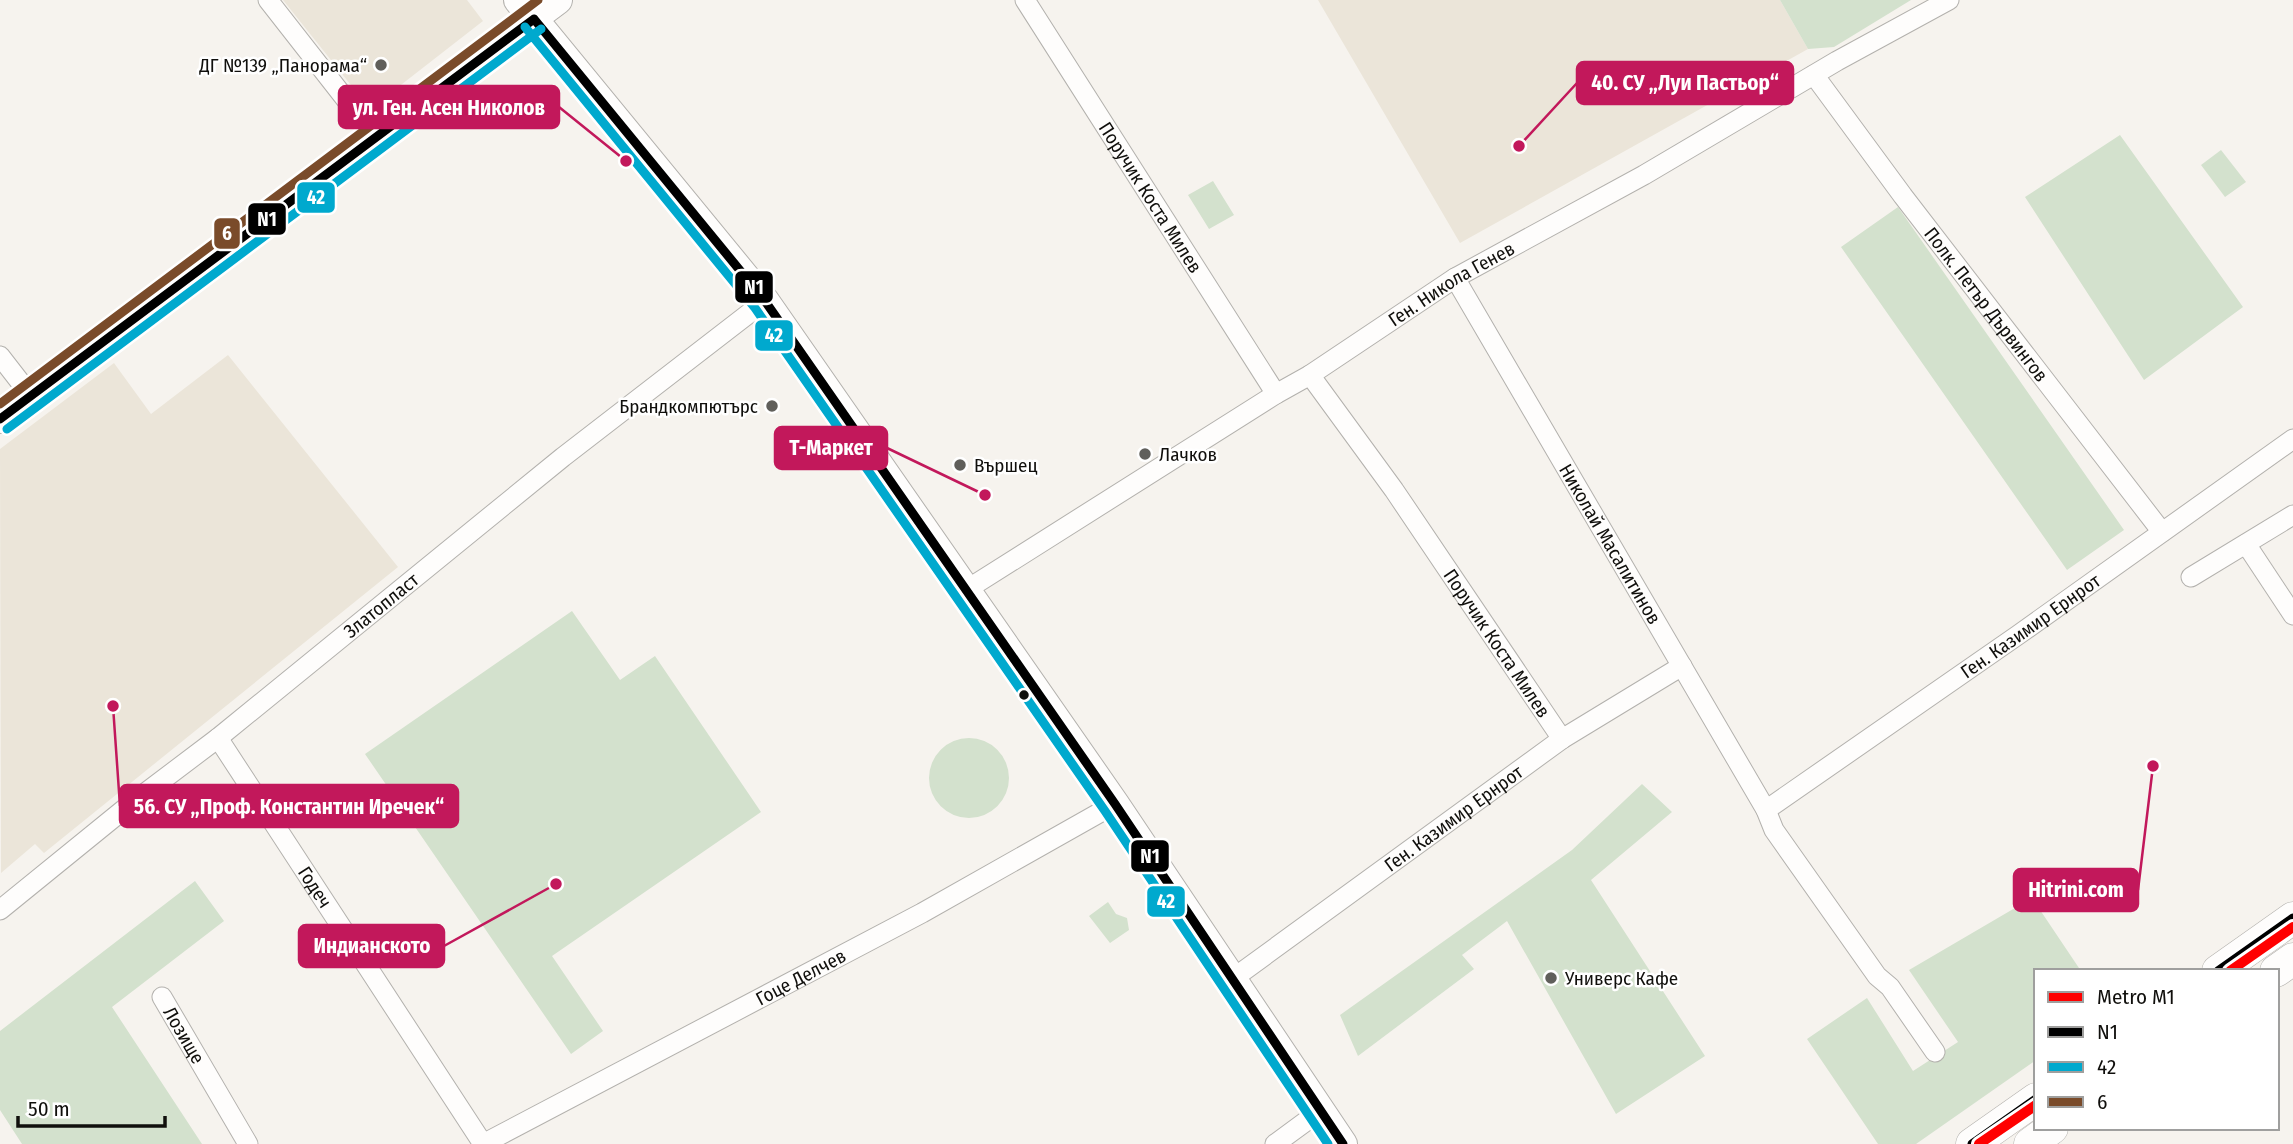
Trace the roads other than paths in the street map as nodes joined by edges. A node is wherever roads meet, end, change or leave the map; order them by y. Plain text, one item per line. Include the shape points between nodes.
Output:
1 (268, 0) edge
2 (558, 0) edge
3 (1025, 0) edge
4 (1949, 0) edge
5 (526, 9) edge
6 (1814, 75) junction
7 (376, 138) junction
8 (1455, 278) junction
9 (765, 301) junction
10 (0, 356) edge
11 (1310, 375) junction
12 (1276, 394) junction
13 (31, 396) junction
14 (0, 419) edge
15 (2293, 439) edge
16 (2293, 515) edge
17 (2162, 533) junction
18 (2246, 544) junction
19 (2191, 577) dead end
20 (966, 590) junction
21 (2293, 615) edge
22 (1682, 666) junction
23 (218, 738) junction
24 (1562, 739) junction
25 (1115, 804) junction
26 (1766, 810) junction
27 (0, 910) edge
28 (2293, 918) edge
29 (2221, 969) edge
30 (1231, 980) junction
31 (162, 997) dead end
32 (1935, 1052) dead end
33 (2034, 1100) edge
34 (1320, 1111) junction
35 (2049, 1130) edge
36 (248, 1144) edge
37 (483, 1144) edge
38 (1275, 1144) edge
39 (1343, 1144) edge
40 (1972, 1144) edge
41 (2030, 1144) edge

1 - 7 street
2 - 5 street
3 - 12 street, Поручик Коста Милев
4 - 6 street, Ген. Никола Генев
5 - 7 street
5 - 9 street
6 - 8 street, Ген. Никола Генев
6 - 17 street, Полк. Петър Дървингов
7 - 13 street
8 - 11 street, Ген. Никола Генев
8 - 22 street, Николай Масалитинов
9 - 20 street
9 - 23 street, Златопласт via 510,499
10 - 13 street
11 - 12 street, Ген. Никола Генев
11 - 24 street, Поручик Коста Милев via 1394,490
12 - 20 street, Ген. Никола Генев
13 - 14 street
15 - 17 street, Ген. Казимир Ернрот
16 - 18 street
17 - 26 street, Ген. Казимир Ернрот
18 - 19 street
18 - 21 street
20 - 25 street
22 - 24 street, Ген. Казимир Ернрот
22 - 26 street, Николай Масалитинов
23 - 27 street, Златопласт
23 - 37 street, Годеч
24 - 30 street, Ген. Казимир Ернрот
25 - 30 street
25 - 37 street, Гоце Делчев via 922,914
26 - 32 street, Николай Масалитинов via 1774,830
28 - 29 main road
30 - 34 street
31 - 36 street, Лозище
33 - 40 main road
34 - 38 street
34 - 39 street
35 - 41 main road

